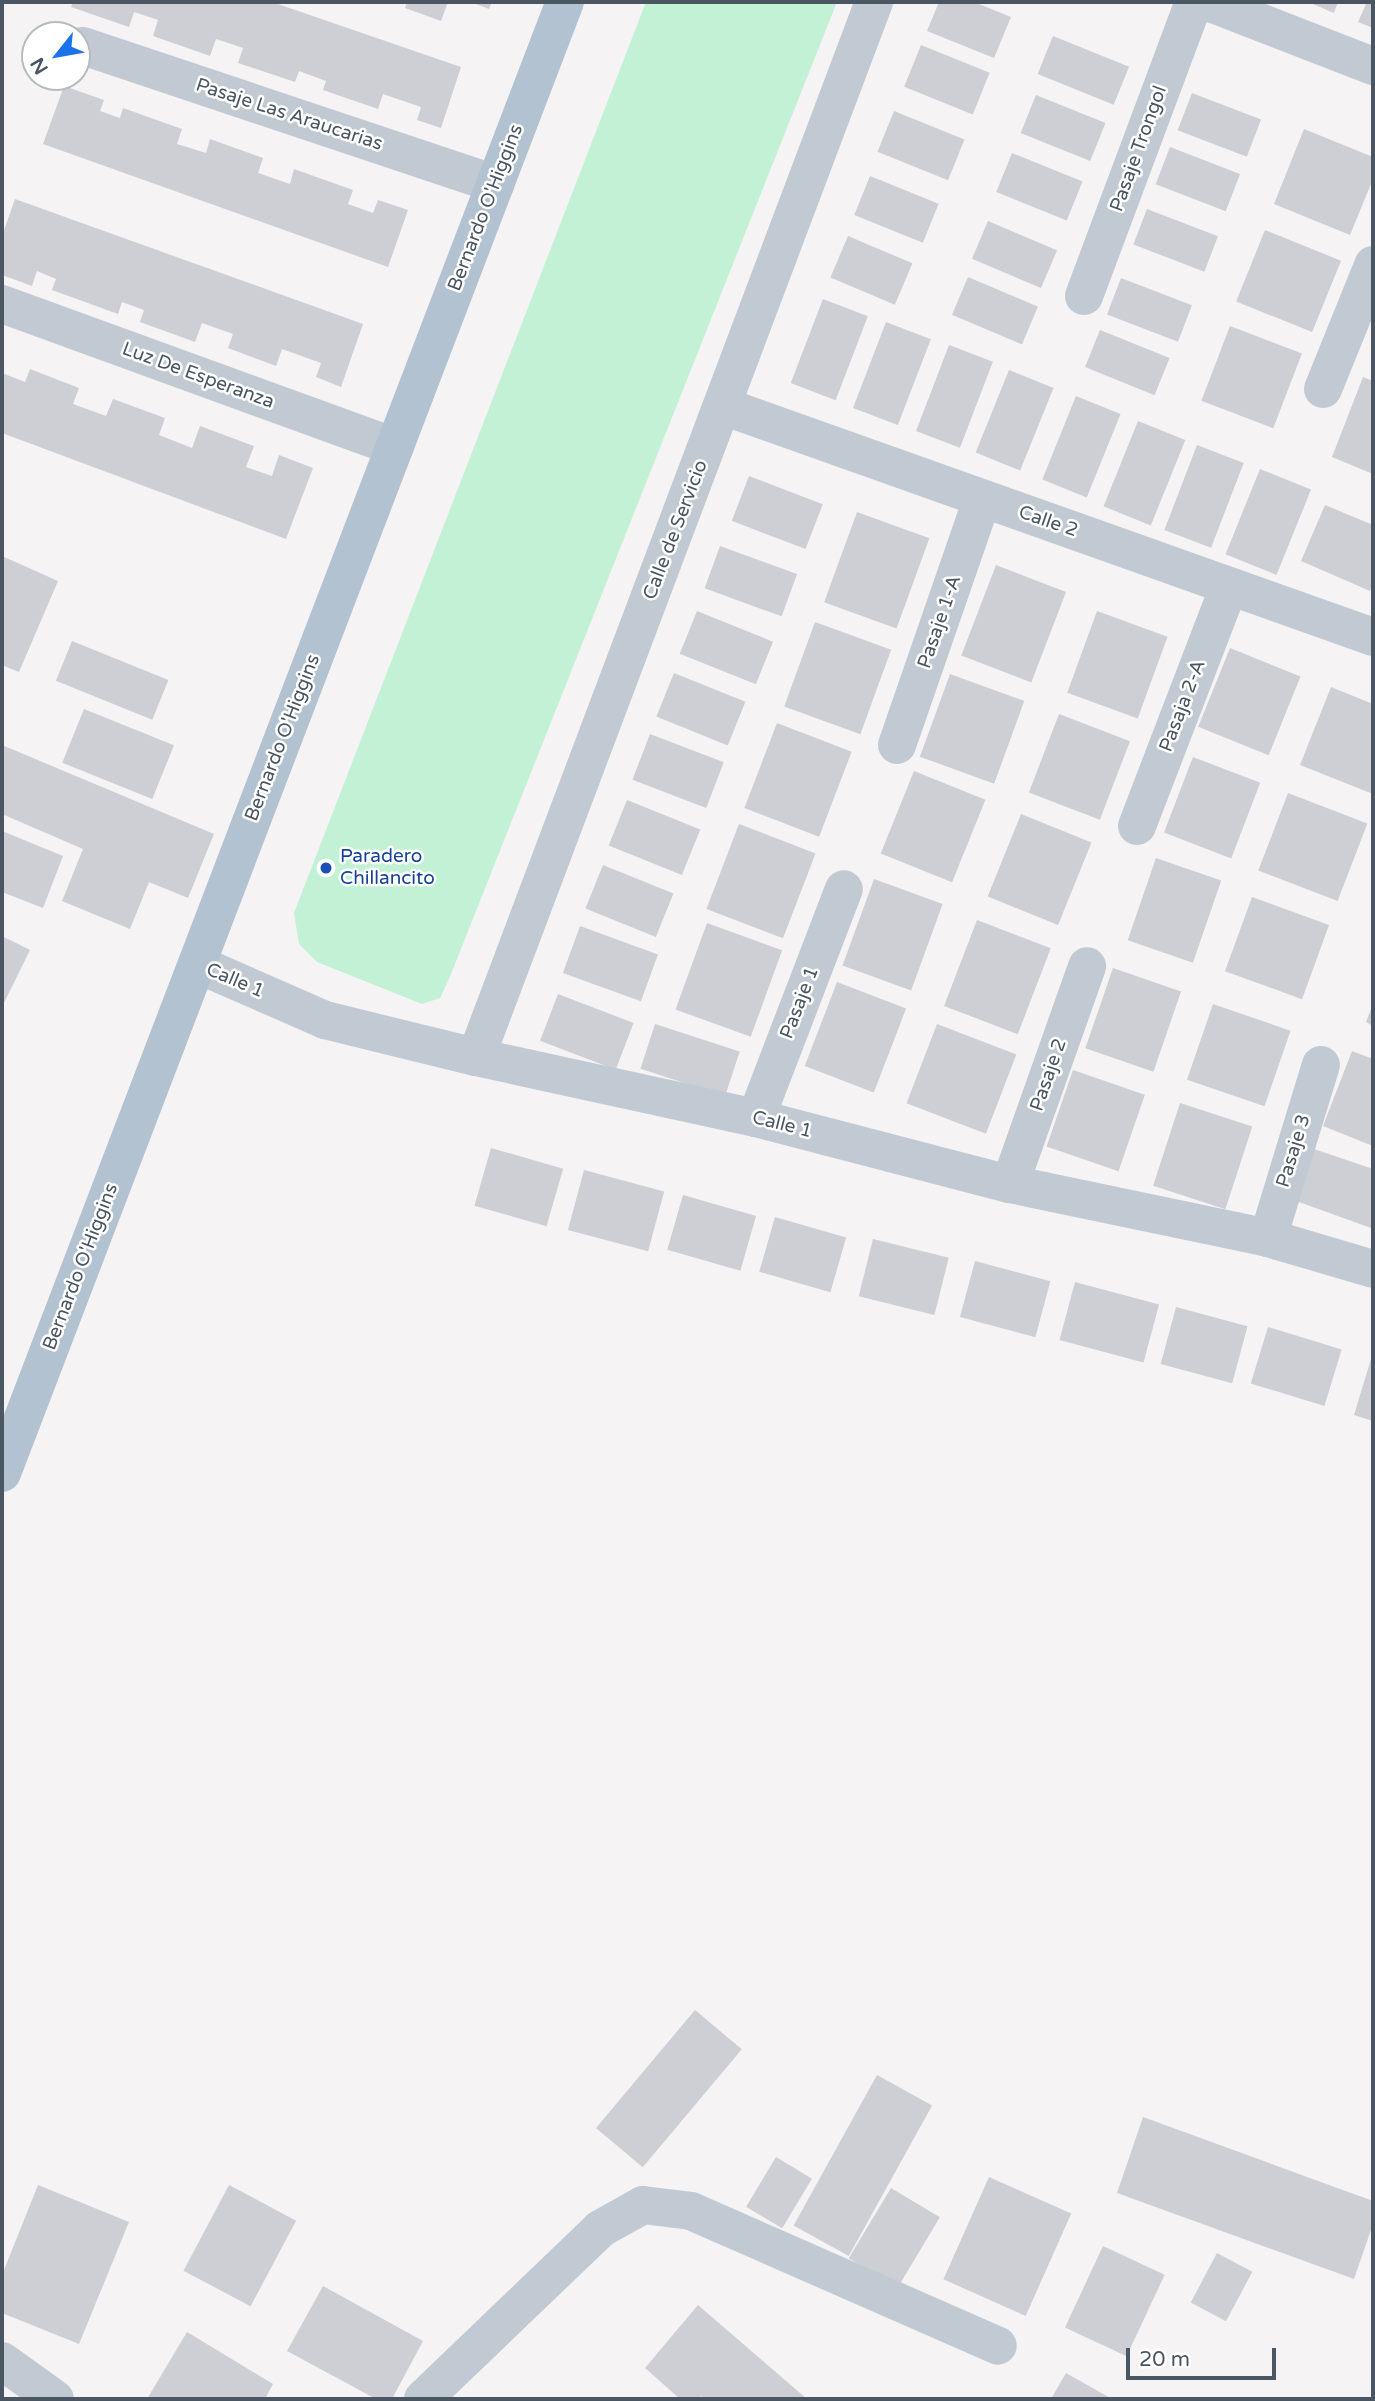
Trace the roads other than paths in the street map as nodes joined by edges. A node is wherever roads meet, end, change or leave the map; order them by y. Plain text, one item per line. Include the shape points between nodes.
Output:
1 (565, 2) edge
2 (874, 2) edge
3 (1194, 2) edge
4 (1208, 2) edge
5 (91, 49) edge
6 (1373, 66) edge
7 (496, 184) junction
8 (1373, 265) edge
9 (1084, 296) dead end
10 (2, 304) edge
11 (1323, 389) dead end
12 (723, 406) junction
13 (395, 447) junction
14 (982, 499) junction
15 (1229, 586) junction
16 (1373, 637) edge
17 (897, 745) dead end
18 (1137, 826) dead end
19 (844, 889) dead end
20 (197, 964) junction
21 (1087, 966) dead end
22 (476, 1057) junction
23 (1321, 1065) dead end
24 (755, 1118) junction
25 (1010, 1184) junction
26 (1268, 1238) junction
27 (1373, 1269) edge
28 (2, 1473) edge
29 (998, 2346) dead end
30 (2, 2361) edge
31 (55, 2399) edge
32 (423, 2399) edge

1 - 7 main road, Bernardo O'Higgins
2 - 12 street, Calle de Servicio
3 - 9 street, Pasaje Trongol
4 - 6 street
5 - 7 street, Pasaje Las Araucarias
7 - 13 main road, Bernardo O'Higgins
8 - 11 street
10 - 13 street, Luz De Esperanza
12 - 14 street, Calle 2
12 - 22 street, Calle de Servicio
13 - 20 main road, Bernardo O'Higgins
14 - 15 street, Calle 2
14 - 17 street, Pasaje 1-A
15 - 16 street, Calle 2
15 - 18 street, Pasaja 2-A
19 - 24 street, Pasaje 1
20 - 22 street, Calle 1 via 325,1020
20 - 28 main road, Bernardo O'Higgins
21 - 25 street, Pasaje 2
22 - 24 street, Calle 1
23 - 26 street, Pasaje 3
24 - 25 street, Calle 1
25 - 26 street, Calle 1
26 - 27 street, Calle 1
29 - 32 street via 691,2211 643,2205 600,2229
30 - 31 street

